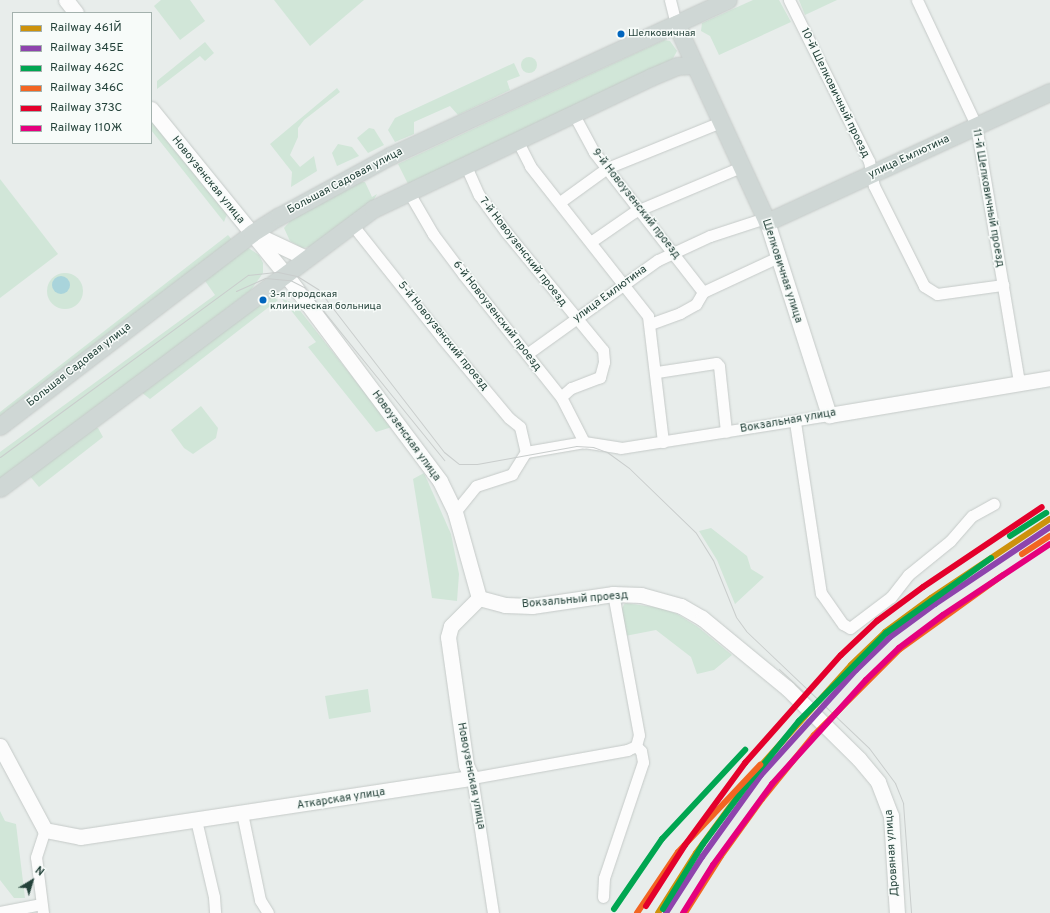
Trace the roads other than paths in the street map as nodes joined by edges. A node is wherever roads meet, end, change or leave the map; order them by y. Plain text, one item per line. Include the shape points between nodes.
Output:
1 (66, 0) edge
2 (670, 0) edge
3 (728, 0) edge
4 (789, 0) edge
5 (917, 0) edge
6 (75, 12) edge
7 (676, 24) junction
8 (694, 65) junction
9 (1050, 92) edge
10 (152, 110) edge
11 (573, 113) junction
12 (721, 122) junction
13 (976, 126) junction
14 (517, 140) junction
15 (465, 164) junction
16 (741, 167) junction
17 (607, 168) junction
18 (871, 174) junction
19 (408, 191) junction
20 (560, 202) junction
21 (640, 209) junction
22 (766, 220) junction
23 (351, 223) junction
24 (252, 233) junction
25 (592, 242) junction
26 (672, 254) junction
27 (778, 257) junction
28 (306, 258) junction
29 (286, 275) junction
30 (623, 282) junction
31 (1003, 286) junction
32 (703, 292) junction
33 (576, 320) junction
34 (650, 324) junction
35 (527, 354) junction
36 (657, 372) junction
37 (1050, 378) edge
38 (1019, 383) junction
39 (561, 397) junction
40 (829, 415) junction
41 (795, 422) junction
42 (0, 426) edge
43 (726, 432) junction
44 (584, 442) junction
45 (663, 442) junction
46 (526, 452) junction
47 (0, 488) edge
48 (994, 504) dead end
49 (455, 512) junction
50 (613, 594) junction
51 (479, 598) junction
52 (787, 688) joint
53 (0, 746) edge
54 (636, 746) junction
55 (472, 778) junction
56 (242, 813) junction
57 (196, 820) junction
58 (45, 830) junction
59 (603, 897) dead end
60 (42, 908) edge
61 (0, 912) edge
62 (215, 913) edge
63 (268, 913) edge
64 (493, 913) edge
65 (897, 913) edge

1 - 6 main road
2 - 7 street
3 - 7 main road, Большая Садовая улица
4 - 18 street, 10-й Шелковичный проезд via 869,161
5 - 13 street, 11-й Шелковичный проезд
7 - 8 main road, Шелковичная улица
7 - 24 main road, Большая Садовая улица via 369,167
8 - 11 main road via 677,66
8 - 12 main road, Шелковичная улица
9 - 13 main road, улица Емлютина
10 - 24 main road, Новоузенская улица
11 - 14 main road
11 - 17 street, 9-й Новоузенский проезд via 594,152
12 - 16 main road, Шелковичная улица
12 - 17 street
13 - 18 main road, улица Емлютина
13 - 31 street, 11-й Шелковичный проезд
14 - 15 main road
14 - 20 street via 530,166
15 - 19 main road
15 - 33 street, 7-й Новоузенский проезд via 479,196
16 - 21 street
16 - 22 main road, Шелковичная улица
17 - 20 street
17 - 21 street, 9-й Новоузенский проезд
18 - 22 main road, улица Емлютина
18 - 31 street, 10-й Шелковичный проезд via 877,194 929,292 937,294
19 - 23 main road
19 - 35 street, 6-й Новоузенский проезд via 438,240
20 - 25 street
21 - 25 street
21 - 26 street, 9-й Новоузенский проезд
22 - 26 street, улица Емлютина via 710,236
22 - 27 main road, Шелковичная улица
23 - 28 main road
23 - 46 street, 5-й Новоузенский проезд via 446,343 509,418 520,427
24 - 28 main road
24 - 29 main road, Новоузенская улица
24 - 42 main road, Большая Садовая улица
25 - 30 street
26 - 30 street, улица Емлютина
26 - 32 street, 9-й Новоузенский проезд
27 - 32 street
27 - 40 main road, Шелковичная улица
28 - 29 main road
29 - 47 main road
29 - 49 main road, Новоузенская улица via 425,458
30 - 33 street, улица Емлютина
30 - 34 street via 648,316
31 - 38 street, 11-й Шелковичный проезд
32 - 34 street via 696,304
33 - 35 street, улица Емлютина
33 - 39 street, 7-й Новоузенский проезд via 603,350 604,362 600,377 571,388
34 - 36 street
35 - 39 street, 6-й Новоузенский проезд
36 - 43 street via 716,363 719,366
36 - 45 street
37 - 38 main road, Вокзальная улица
38 - 40 main road, Вокзальная улица
39 - 44 street, 6-й Новоузенский проезд
40 - 41 street, Вокзальная улица
41 - 43 street, Вокзальная улица
41 - 48 street via 821,594 843,624 850,628 891,597 908,575 950,541 972,516
43 - 45 street, Вокзальная улица
44 - 45 street, Вокзальная улица via 621,448
44 - 46 street, Вокзальная улица
46 - 49 street via 512,474 476,486
49 - 51 main road, Новоузенская улица
50 - 51 main road, Вокзальный проезд via 532,606 505,605
50 - 52 main road, Вокзальный проезд via 641,595 681,606 732,641
50 - 54 street via 639,735
51 - 55 main road, Новоузенская улица via 451,626 448,637 466,765
52 - 65 main road, Дровяная улица via 859,759 878,782 889,804
53 - 58 main road
54 - 55 street, Аткарская улица via 627,750
54 - 59 street via 641,751 642,762 604,878
55 - 56 main road, Аткарская улица
55 - 64 street, Новоузенская улица
56 - 57 main road, Аткарская улица
56 - 63 street via 260,900
57 - 58 main road, Аткарская улица via 80,837
57 - 62 street via 214,897
58 - 60 street via 36,857
60 - 61 street

